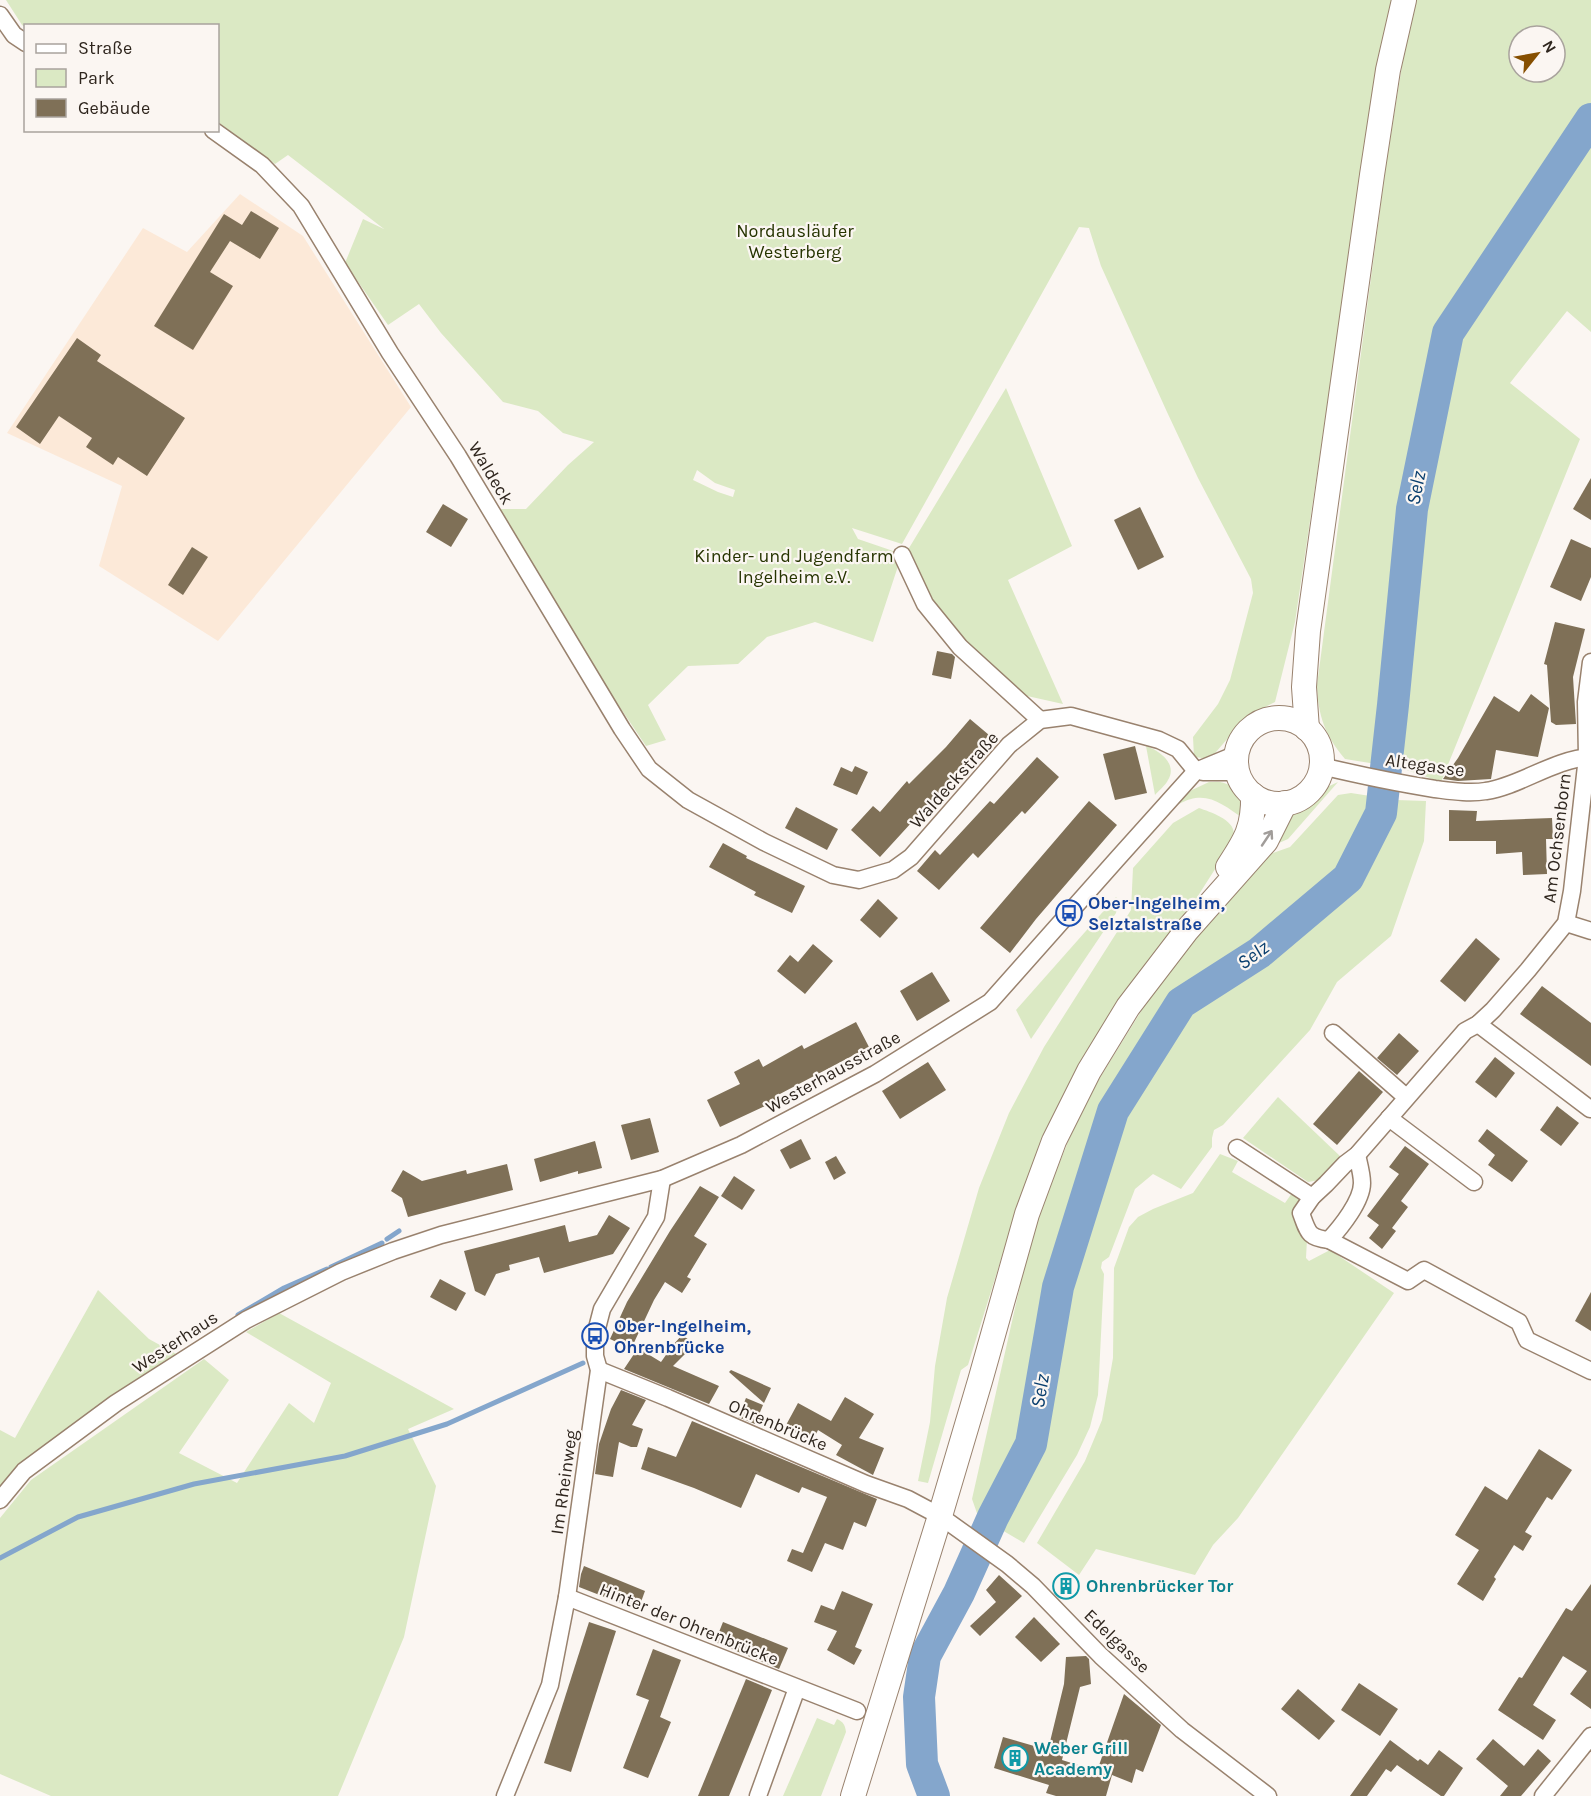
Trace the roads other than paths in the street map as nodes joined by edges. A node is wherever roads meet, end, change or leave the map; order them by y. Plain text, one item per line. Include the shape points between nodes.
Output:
1 (1404, 0) edge
2 (0, 15) edge
3 (24, 42) edge
4 (216, 132) edge
5 (902, 555) dead end
6 (1308, 632) junction
7 (1591, 662) edge
8 (1279, 718) junction
9 (1040, 720) junction
10 (1307, 729) junction
11 (1589, 757) edge
12 (1237, 763) junction
13 (1322, 766) junction
14 (1197, 771) junction
15 (1253, 795) junction
16 (1285, 803) junction
17 (739, 828) joint
18 (1566, 923) junction
19 (1187, 930) junction
20 (1591, 931) edge
21 (1478, 1024) junction
22 (1333, 1033) dead end
23 (1406, 1097) junction
24 (1590, 1109) edge
25 (1389, 1118) junction
26 (1237, 1148) dead end
27 (1358, 1155) junction
28 (662, 1179) junction
29 (1474, 1182) dead end
30 (1312, 1197) junction
31 (1329, 1240) junction
32 (393, 1251) joint
33 (599, 1370) junction
34 (1591, 1371) edge
35 (0, 1500) edge
36 (940, 1516) junction
37 (567, 1597) junction
38 (797, 1688) junction
39 (857, 1712) dead end
40 (1591, 1736) edge
41 (505, 1796) edge
42 (758, 1796) edge
43 (853, 1796) edge
44 (1268, 1796) edge
45 (1543, 1796) edge

1 - 6 main road via 1379,128
2 - 3 street
4 - 17 street, Waldeck via 262,165 301,206 649,769 688,800
5 - 9 street via 925,604 960,647
6 - 8 main road
6 - 10 main road via 1304,687
7 - 11 street, Am Ochsenborn via 1586,702
8 - 10 main road
8 - 12 main road via 1248,731 1239,746
9 - 14 street via 1071,716 1159,740 1178,749
9 - 17 street, Waldeckstraße via 1009,745 911,857 893,870 859,880 833,875
10 - 13 main road via 1319,746
11 - 13 street, Altegasse via 1486,791 1455,791
11 - 18 street, Am Ochsenborn
12 - 14 street
12 - 15 main road via 1246,789
13 - 16 main road via 1310,791
14 - 28 street, Westerhausstraße via 990,1002 865,1079 741,1145
15 - 16 main road via 1266,802
15 - 19 main road via 1250,830
19 -> 16 main road via 1266,841
18 - 20 street, Am Ochsenborn
18 - 21 street, Am Ochsenborn
19 - 36 main road via 1108,1039 1054,1141 1027,1214
21 - 23 street, Am Ochsenborn via 1465,1031
21 - 24 street
22 - 23 street
23 - 25 street, Am Ochsenborn
25 - 27 street, Am Ochsenborn
25 - 29 street
26 - 30 street
27 - 30 street, Am Ochsenborn
27 - 31 street via 1360,1194
28 - 32 street, Westerhausstraße via 441,1235
28 - 33 street, Im Rheinweg via 656,1216 602,1308 595,1336
30 - 31 street via 1301,1213 1308,1232 1315,1238
31 - 34 street via 1408,1281 1424,1270 1519,1322 1527,1340
32 - 35 street, Westerhaus via 341,1272 246,1320 190,1354 24,1471
33 - 36 street, Ohrenbrücke via 908,1499
33 - 37 street, Im Rheinweg
36 - 43 main road
36 - 44 street, Edelgasse via 1033,1586 1101,1656 1182,1730
37 - 38 street, Hinter der Ohrenbrücke
37 - 41 street, Im Rheinweg via 550,1685
38 - 39 street, Hinter der Ohrenbrücke
38 - 42 street
40 - 45 street

